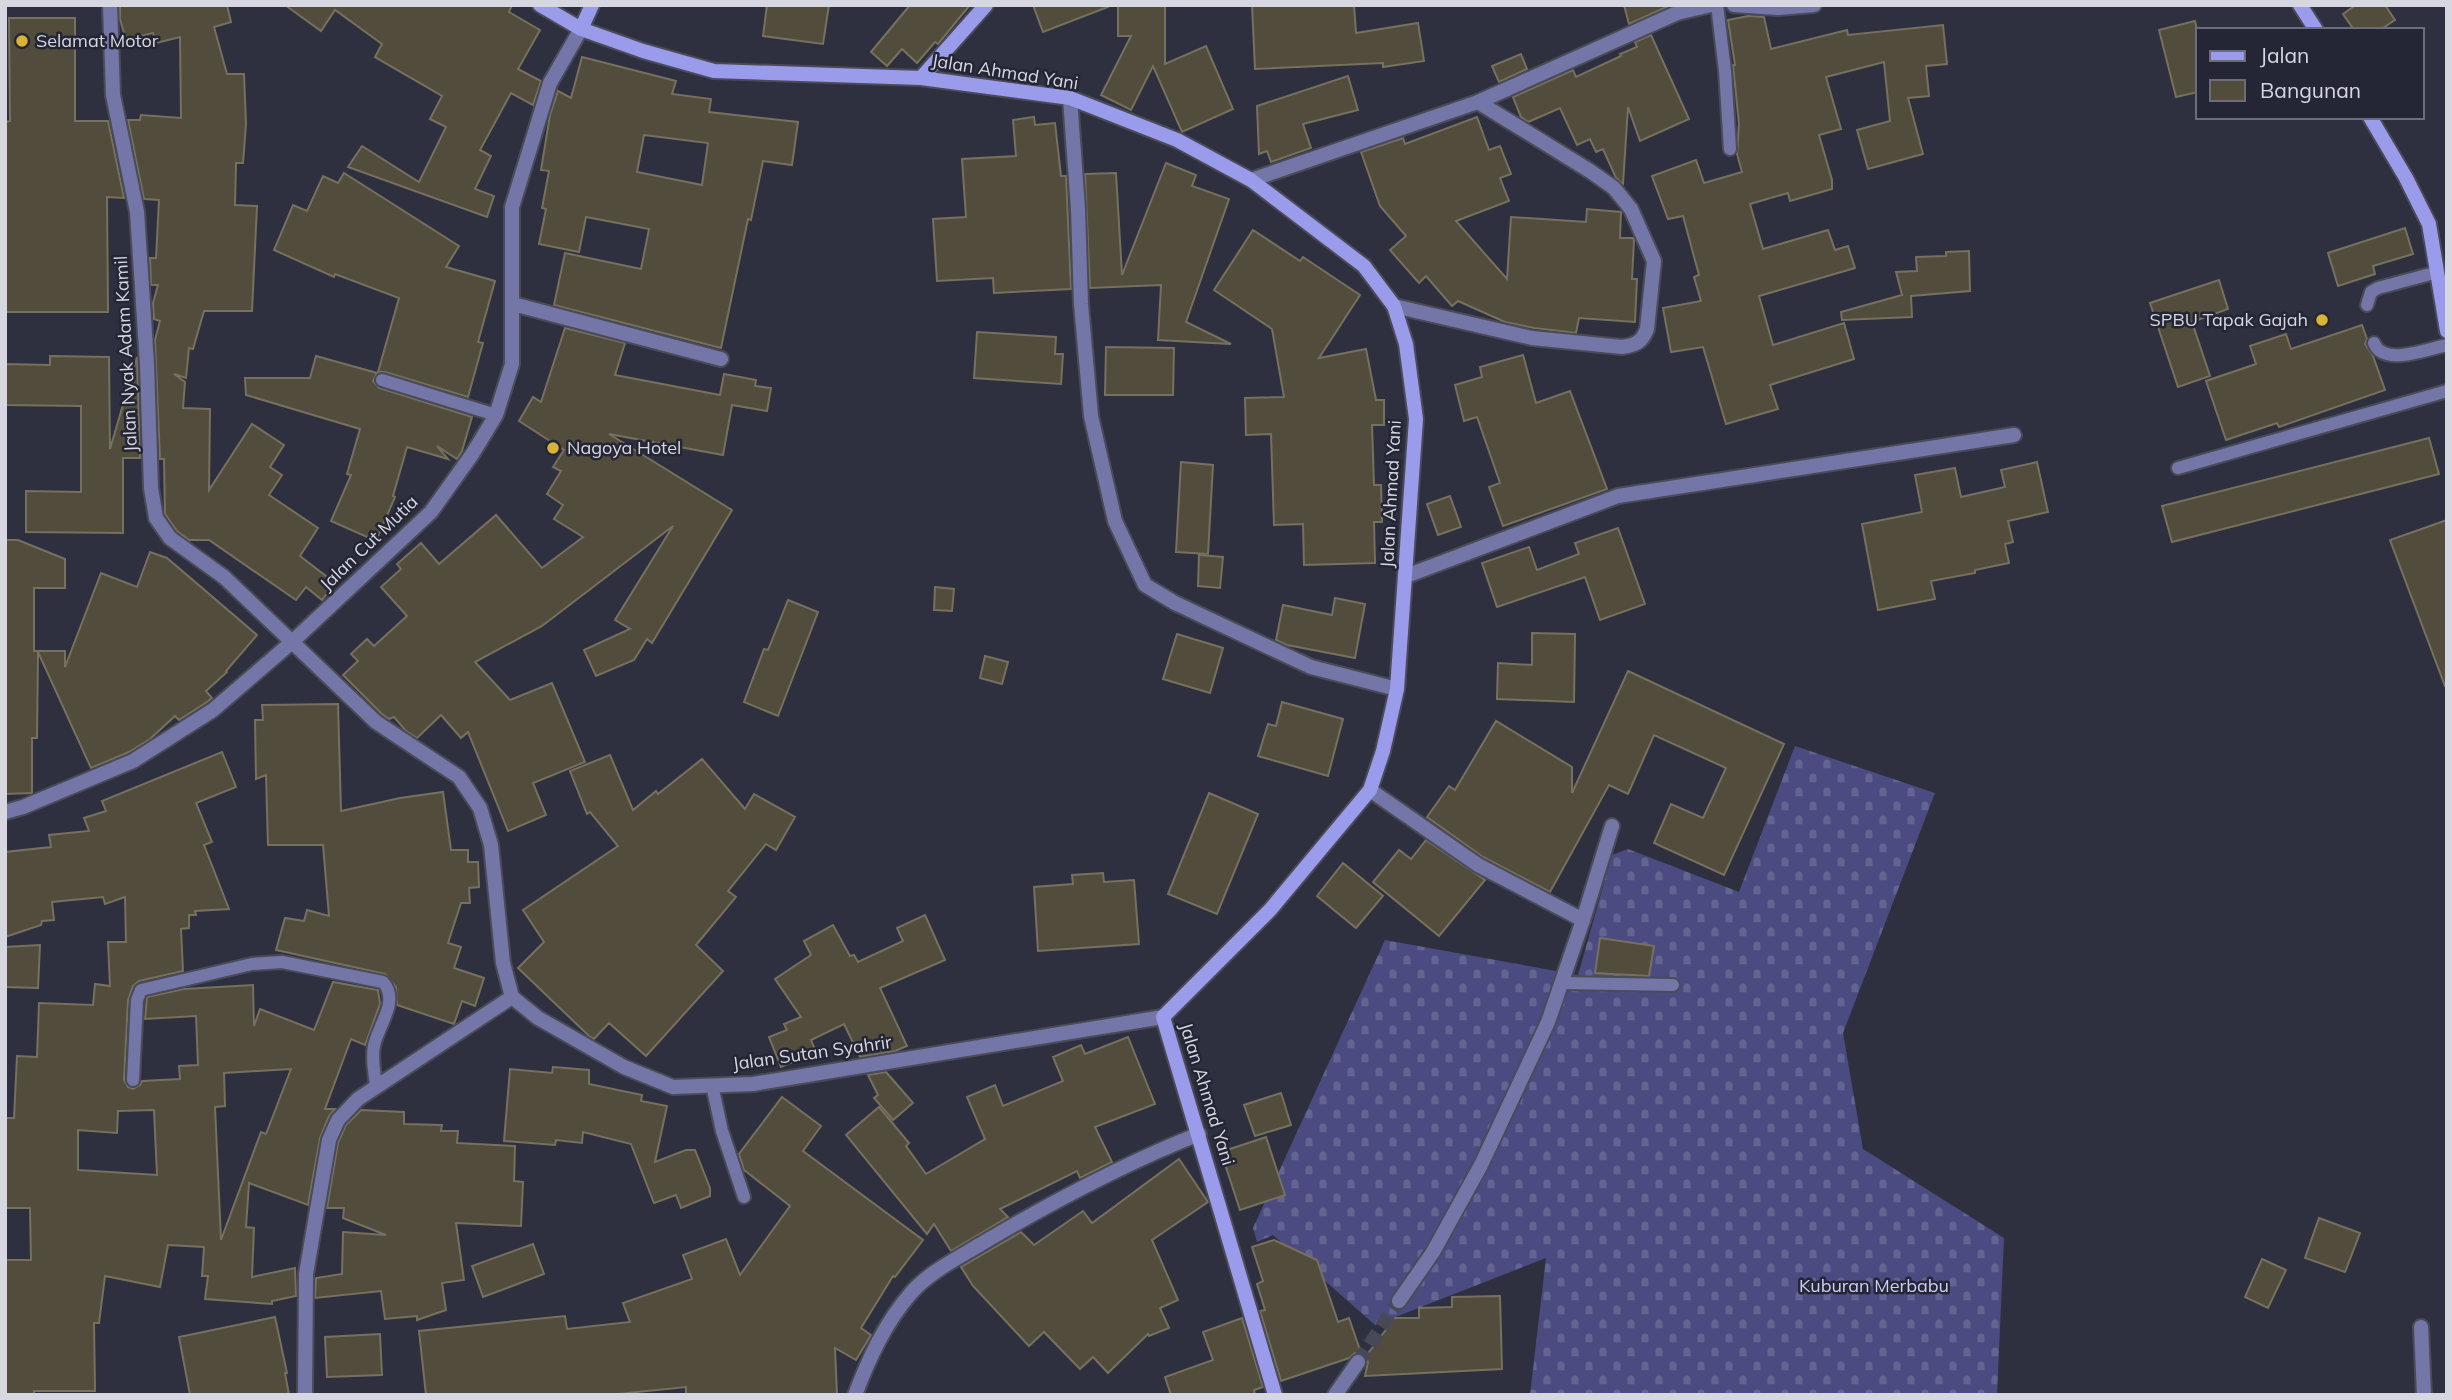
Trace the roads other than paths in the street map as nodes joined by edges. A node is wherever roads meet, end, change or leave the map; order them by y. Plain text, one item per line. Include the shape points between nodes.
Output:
1 (540, 5) edge
2 (592, 5) edge
3 (986, 5) edge
4 (1711, 5) edge
5 (1717, 5) edge
6 (1734, 5) edge
7 (1814, 5) edge
8 (2301, 5) edge
9 (106, 8) edge
10 (2315, 28) edge
11 (581, 29) junction
12 (921, 78) junction
13 (1070, 98) junction
14 (1478, 102) junction
15 (2371, 119) edge
16 (1730, 149) dead end
17 (1251, 180) junction
18 (2438, 272) junction
19 (513, 304) junction
20 (2367, 305) dead end
21 (1394, 306) junction
22 (2446, 314) edge
23 (2447, 331) edge
24 (2374, 343) dead end
25 (2447, 345) edge
26 (721, 359) dead end
27 (382, 380) dead end
28 (2447, 391) edge
29 (496, 415) junction
30 (2014, 435) dead end
31 (2178, 468) dead end
32 (1406, 576) junction
33 (292, 642) junction
34 (1397, 690) junction
35 (1370, 790) junction
36 (5, 812) edge
37 (1612, 826) dead end
38 (1583, 920) junction
39 (1562, 983) junction
40 (1673, 985) dead end
41 (512, 997) junction
42 (1163, 1017) junction
43 (133, 1080) dead end
44 (712, 1086) junction
45 (376, 1087) junction
46 (1199, 1133) junction
47 (744, 1197) dead end
48 (1399, 1301) tunnel mouth
49 (2421, 1327) dead end
50 (1357, 1362) tunnel mouth
51 (305, 1395) edge
52 (855, 1395) edge
53 (1275, 1395) edge
54 (1335, 1395) edge
55 (2424, 1395) edge

1 - 11 street, Jalan Ahmad Yani
2 - 11 street
3 - 12 street
4 - 14 street via 1677,13
5 - 16 lane
6 - 7 street
8 - 10 street
9 - 33 street, Jalan Nyak Adam Kamil via 113,95 137,212 156,518 170,538 223,578
11 - 12 street, Jalan Ahmad Yani via 714,71
11 - 19 street, Jalan Cut Mutia via 550,83 512,207
12 - 13 street, Jalan Ahmad Yani
13 - 17 street, Jalan Ahmad Yani via 1177,140
13 - 34 street via 1091,416 1115,521 1145,585 1311,667
14 - 17 street
14 - 21 street via 1590,171 1614,188 1631,209 1654,261 1643,339 1622,347 1532,338
15 - 18 street via 2429,224
17 - 21 street, Jalan Ahmad Yani via 1364,266
18 - 20 lane via 2378,288 2371,292
18 - 22 street
19 - 26 street
19 - 29 street, Jalan Cut Mutia via 512,364
21 - 32 street, Jalan Ahmad Yani via 1406,344 1416,419
22 - 23 street
24 - 25 lane via 2388,355
27 - 29 lane
28 - 31 lane
29 - 33 street, Jalan Cut Mutia via 431,512
30 - 32 street via 1618,496
32 - 34 street, Jalan Ahmad Yani
33 - 36 street, Jalan Cut Mutia via 212,710 133,761
33 - 41 street via 376,722 459,777 480,808 491,845 503,963
34 - 35 street, Jalan Ahmad Yani
35 - 38 street via 1478,864
35 - 42 street, Jalan Ahmad Yani via 1269,910
37 - 38 street
38 - 39 street
39 - 40 lane
39 - 48 street via 1481,1165 1433,1252
41 - 44 street, Jalan Sutan Syahrir via 538,1018 624,1067 673,1087
41 - 45 street
42 - 44 street, Jalan Sutan Syahrir via 753,1084
42 - 46 street, Jalan Ahmad Yani
43 - 45 lane via 141,990 252,964 282,962 383,982 390,989 388,1010 374,1045
44 - 47 lane
45 - 51 street via 338,1120 329,1140 306,1275
46 - 52 street via 1097,1178 940,1269 912,1291 885,1329
46 - 53 street, Jalan Ahmad Yani
49 - 55 street
50 - 54 street

